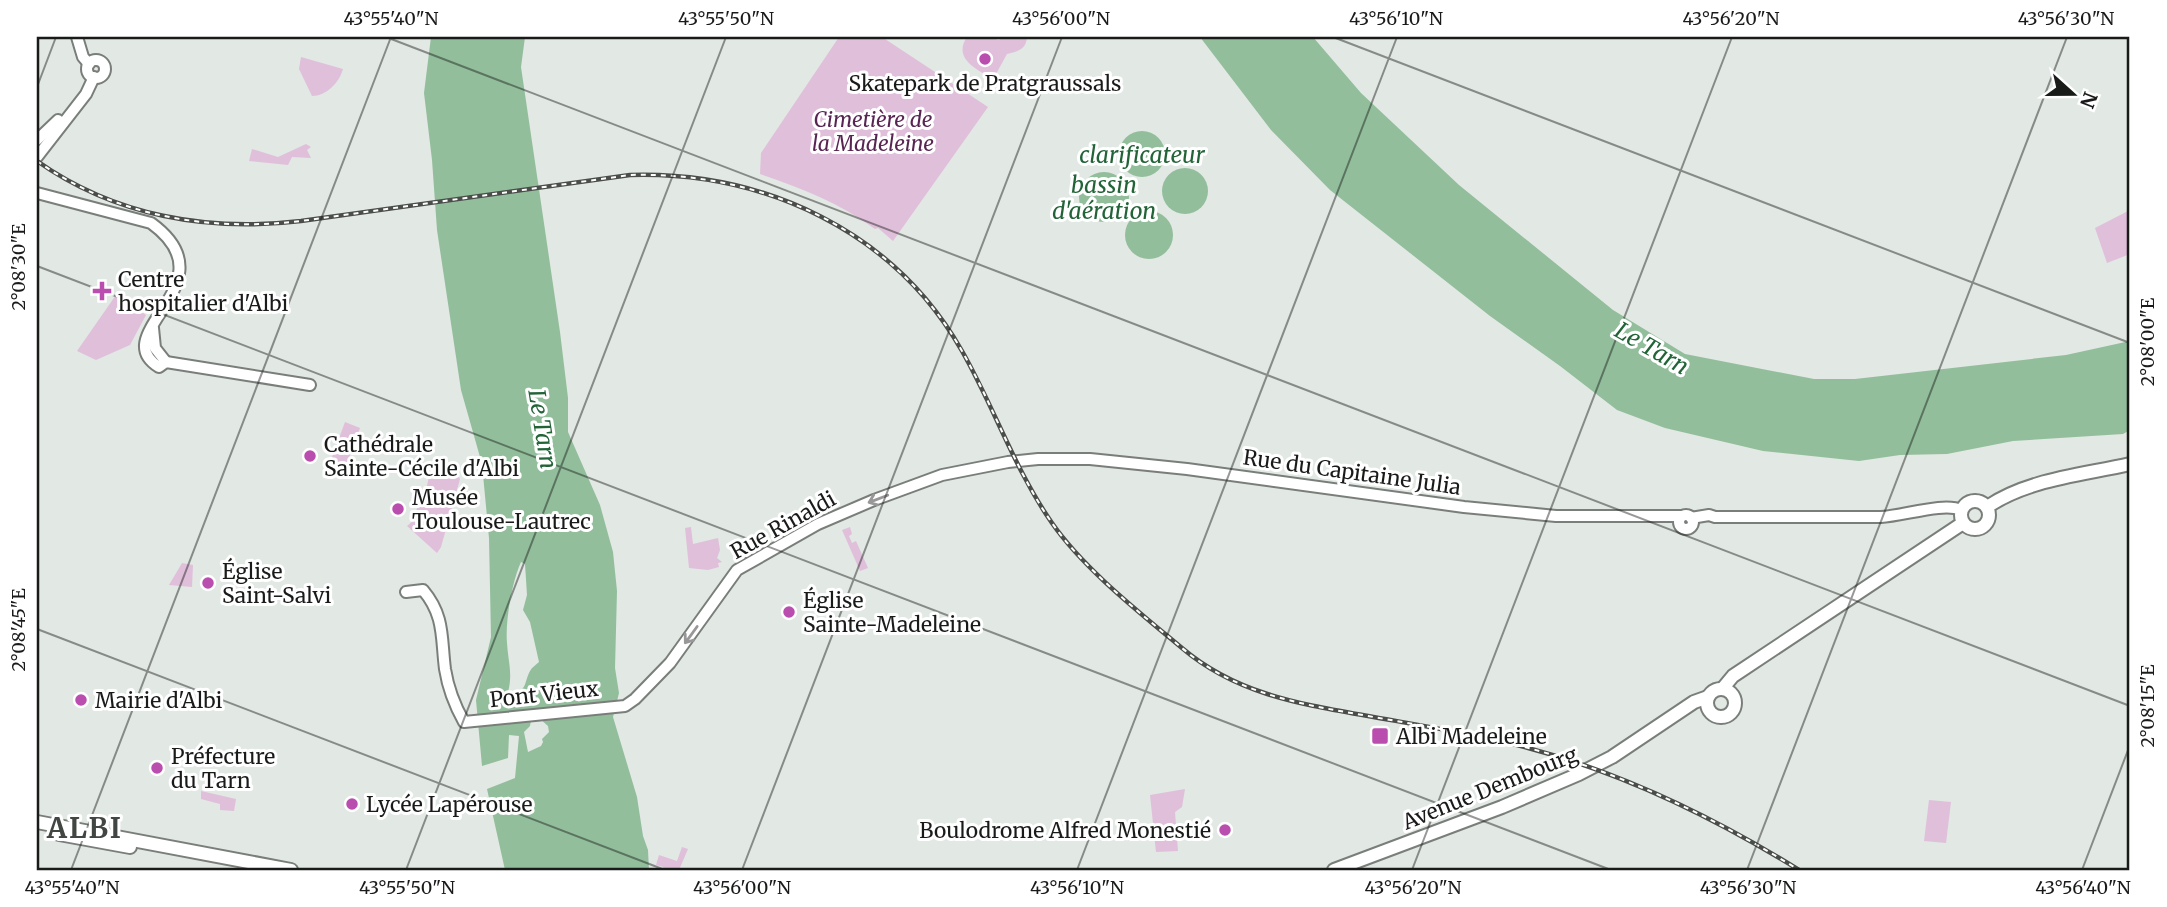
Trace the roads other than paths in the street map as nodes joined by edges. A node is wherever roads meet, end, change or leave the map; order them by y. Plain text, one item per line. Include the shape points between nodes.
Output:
1 (77, 37) edge
2 (81, 100) junction
3 (37, 140) edge
4 (37, 157) edge
5 (37, 193) edge
6 (310, 386) dead end
7 (1017, 460) joint
8 (2130, 464) edge
9 (1987, 507) junction
10 (1962, 517) junction
11 (406, 592) dead end
12 (1728, 691) junction
13 (1708, 703) junction
14 (622, 706) joint
15 (37, 822) edge
16 (37, 828) edge
17 (254, 870) edge
18 (291, 870) edge
19 (1334, 870) edge

1 - 2 street via 88,72 94,77
2 - 3 street
2 - 4 street
5 - 6 street via 142,219 163,231 181,260 180,276 153,326 153,343 166,362
7 - 10 street, Rue du Capitaine Julia via 1090,459 1187,469 1556,516 1881,517 1954,507
7 -> 14 street, Rue Rinaldi via 942,475 818,524 737,570 670,663
8 - 9 main road via 2028,487
9 - 10 main road via 1971,501
9 - 10 main road via 1990,515 1983,527 1970,529
10 - 12 main road via 1741,672
11 - 14 street, Pont Vieux via 422,590 438,614 446,671 455,705 466,722
12 - 13 main road via 1712,692
12 - 13 main road via 1735,703 1730,713 1716,716
13 - 19 main road, Avenue Dembourg via 1694,702 1612,757 1559,784
15 - 18 main road
16 - 17 main road

